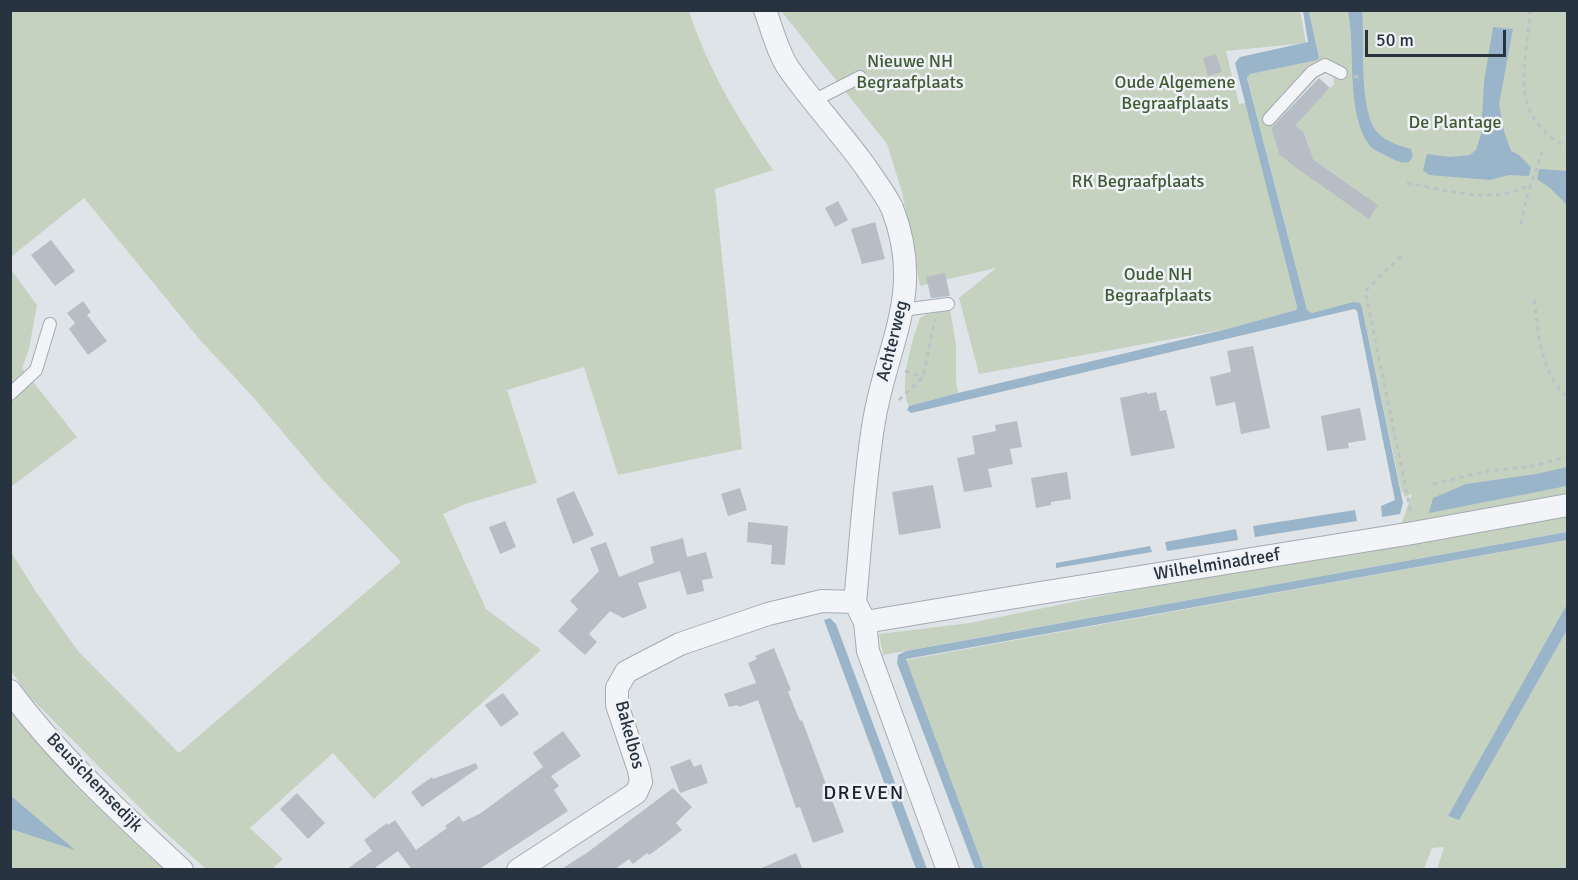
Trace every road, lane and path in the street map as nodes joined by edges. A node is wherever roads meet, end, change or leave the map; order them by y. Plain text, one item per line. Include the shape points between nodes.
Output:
1 (765, 10) edge
2 (1530, 10) edge
3 (1341, 73) dead end
4 (860, 77) dead end
5 (813, 101) junction
6 (1269, 119) dead end
7 (1568, 147) edge
8 (1542, 152) dead end
9 (1407, 183) dead end
10 (1531, 184) junction
11 (1521, 224) dead end
12 (1401, 256) dead end
13 (1534, 300) dead end
14 (948, 304) dead end
15 (930, 307) junction
16 (902, 310) junction
17 (50, 324) dead end
18 (10, 394) edge
19 (1568, 398) edge
20 (874, 418) junction
21 (1568, 457) edge
22 (1433, 484) dead end
23 (1568, 505) edge
24 (1412, 518) dead end
25 (855, 602) junction
26 (865, 622) junction
27 (10, 692) edge
28 (182, 870) edge
29 (518, 870) edge
30 (948, 870) edge

1 - 5 street, Achterweg via 787,67
2 - 7 path via 1525,100 1542,130
3 - 6 lane via 1326,65 1312,72
4 - 5 lane
5 - 16 street, Achterweg via 843,136 890,206 904,254
8 - 10 path
9 - 10 path via 1487,196 1510,194
10 - 11 path
12 - 24 path via 1365,291
13 - 19 path via 1542,355 1553,383
14 - 15 lane
15 - 16 lane
15 - 20 path via 935,318 923,377
16 - 20 street, Achterweg
17 - 18 lane via 36,370
20 - 25 street, Achterweg
21 - 22 path
23 - 26 street, Wilhelminadreef
25 - 26 street
25 - 29 street, Bakelbos via 822,600 768,614 680,644 626,672 617,688 617,705 639,770 641,782 636,793
26 - 30 street via 868,651
27 - 28 street, Beusichemsedijk via 122,814

